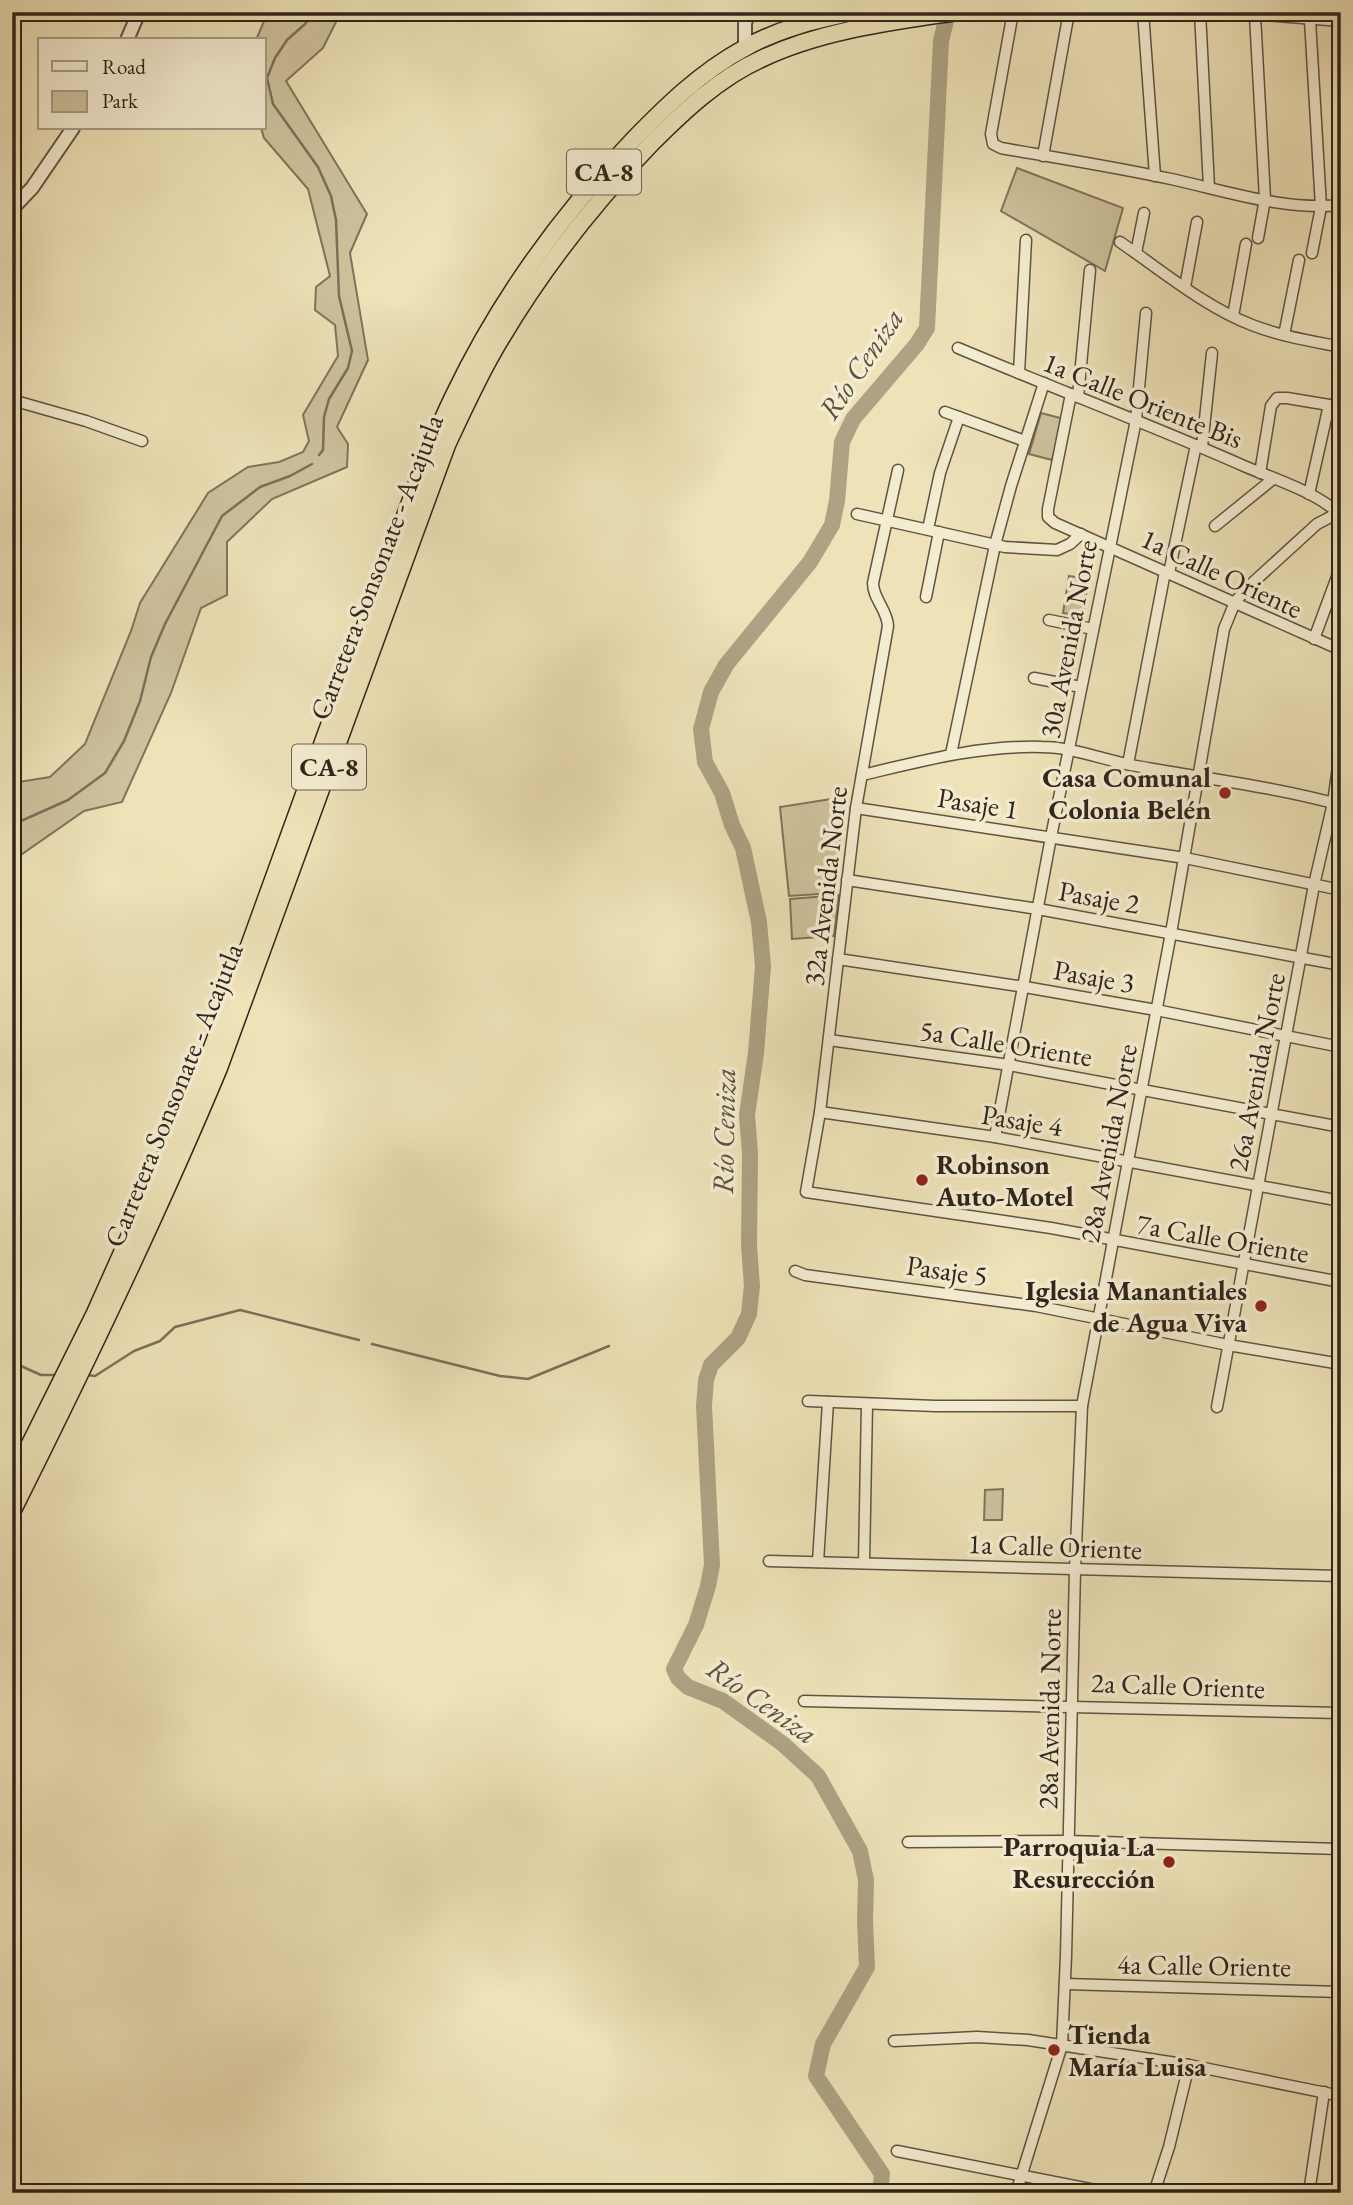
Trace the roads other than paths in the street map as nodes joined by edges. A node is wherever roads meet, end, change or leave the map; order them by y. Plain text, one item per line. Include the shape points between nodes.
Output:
1 (139, 12) edge
2 (749, 12) edge
3 (854, 12) edge
4 (957, 12) edge
5 (1013, 12) edge
6 (1069, 12) edge
7 (1143, 12) edge
8 (1200, 12) edge
9 (1223, 12) edge
10 (1255, 15) junction
11 (1310, 20) junction
12 (1341, 21) edge
13 (128, 38) edge
14 (745, 47) junction
15 (72, 130) edge
16 (1044, 156) junction
17 (1155, 176) junction
18 (1209, 187) junction
19 (1265, 199) junction
20 (1341, 205) edge
21 (1321, 207) junction
22 (12, 209) edge
23 (1144, 213) dead end
24 (1197, 222) dead end
25 (1258, 238) dead end
26 (1026, 240) dead end
27 (1120, 242) dead end
28 (1246, 244) dead end
29 (1136, 253) junction
30 (1312, 253) dead end
31 (1299, 260) dead end
32 (1090, 270) dead end
33 (1185, 287) junction
34 (1146, 313) dead end
35 (1233, 316) junction
36 (1284, 335) junction
37 (1340, 344) edge
38 (958, 348) dead end
39 (1212, 353) dead end
40 (1019, 373) junction
41 (1044, 383) junction
42 (1075, 395) junction
43 (12, 400) edge
44 (1329, 405) junction
45 (1341, 407) edge
46 (945, 412) dead end
47 (959, 417) junction
48 (1136, 420) junction
49 (142, 441) dead end
50 (1025, 441) junction
51 (1199, 446) junction
52 (898, 470) dead end
53 (1260, 473) junction
54 (1273, 479) junction
55 (1309, 494) junction
56 (1339, 513) edge
57 (857, 514) dead end
58 (886, 520) junction
59 (1215, 526) dead end
60 (933, 530) junction
61 (1081, 534) junction
62 (995, 545) junction
63 (1109, 546) junction
64 (1341, 566) edge
65 (1167, 573) junction
66 (926, 597) dead end
67 (1235, 602) junction
68 (1049, 620) dead end
69 (1093, 629) junction
70 (1314, 639) junction
71 (1341, 650) edge
72 (1034, 678) dead end
73 (1082, 687) junction
74 (1341, 745) edge
75 (1069, 750) junction
76 (950, 754) junction
77 (1128, 764) junction
78 (862, 775) junction
79 (1198, 776) junction
80 (1337, 804) edge
81 (856, 808) junction
82 (1051, 838) junction
83 (1185, 858) junction
84 (847, 880) junction
85 (1314, 885) junction
86 (1341, 890) edge
87 (1038, 909) junction
88 (1171, 933) junction
89 (1301, 958) junction
90 (838, 959) junction
91 (1341, 965) edge
92 (1025, 987) junction
93 (1156, 1010) junction
94 (1287, 1037) junction
95 (829, 1040) junction
96 (1341, 1047) edge
97 (1009, 1065) junction
98 (1142, 1089) junction
99 (820, 1112) junction
100 (1271, 1114) junction
101 (1341, 1127) edge
102 (995, 1138) junction
103 (1129, 1161) junction
104 (1258, 1187) junction
105 (806, 1192) joint
106 (1341, 1200) edge
107 (1113, 1241) junction
108 (1243, 1266) junction
109 (795, 1271) dead end
110 (1341, 1282) edge
111 (1098, 1320) junction
112 (1228, 1345) junction
113 (1341, 1364) edge
114 (808, 1401) dead end
115 (828, 1402) junction
116 (867, 1404) junction
117 (1082, 1406) junction
118 (1217, 1407) dead end
119 (12, 1480) edge
120 (12, 1512) edge
121 (769, 1561) dead end
122 (818, 1562) junction
123 (864, 1563) junction
124 (1075, 1570) junction
125 (1341, 1576) edge
126 (804, 1701) dead end
127 (1073, 1705) junction
128 (1341, 1713) edge
129 (908, 1842) dead end
130 (1068, 1842) junction
131 (1341, 1849) edge
132 (1065, 1984) junction
133 (1341, 1992) edge
134 (894, 2041) dead end
135 (1062, 2045) junction
136 (1189, 2065) junction
137 (1324, 2092) junction
138 (1341, 2096) edge
139 (897, 2151) dead end
140 (1021, 2175) junction
141 (1016, 2193) edge
142 (1110, 2193) edge
143 (1154, 2193) edge
144 (1309, 2193) edge

1 - 13 street
2 - 14 street
3 - 14 highway, CA-8
4 - 120 highway, Carretera Sonsonate - Acajutla / CA-8 via 827,35 746,66 662,133 587,214 543,272 491,356 447,445 205,1102 141,1248
5 - 16 street via 990,134 993,144 1001,148
6 - 16 street
7 - 17 street
8 - 18 street
9 - 10 street
10 - 11 street
10 - 19 street
11 - 12 street
11 - 21 street
14 - 119 highway, CA-8 via 716,65 649,124 572,210 493,324 453,397 427,456 205,1067 95,1313
15 - 22 street
16 - 17 street
17 - 18 street
18 - 19 street
19 - 21 street
19 - 25 street
20 - 21 street
21 - 30 street
23 - 29 street
24 - 33 street
26 - 40 street
27 - 29 street
28 - 35 street
29 - 33 street
31 - 36 street
32 - 42 street
33 - 35 street
34 - 48 street, 30a Avenida Norte
35 - 36 street
36 - 37 street
38 - 40 street, 1a Calle Oriente Bis
39 - 51 street
40 - 41 street, 1a Calle Oriente Bis
41 - 42 street, 1a Calle Oriente Bis
41 - 50 street
42 - 48 street, 1a Calle Oriente Bis
42 - 61 street, 1a Calle Oriente via 1048,517
43 - 49 street
44 - 45 street
44 - 53 street via 1276,398
44 - 55 street
46 - 47 street
47 - 50 street
47 - 60 street via 940,473
48 - 51 street, 1a Calle Oriente Bis
48 - 63 street, 30a Avenida Norte
50 - 62 street
51 - 53 street, 1a Calle Oriente Bis
51 - 65 street
52 - 58 street
53 - 54 street, 1a Calle Oriente Bis
54 - 55 street, 1a Calle Oriente Bis
54 - 59 street
55 - 56 street, 1a Calle Oriente Bis
56 - 67 street, 28a Avenida Norte via 1317,524
57 - 58 street
58 - 60 street
58 - 78 street, 32a Avenida Norte via 873,591 885,610 888,626
60 - 62 street
60 - 66 street
61 - 62 street via 1058,550
61 - 63 street, 1a Calle Oriente
62 - 76 street
63 - 65 street, 1a Calle Oriente
63 - 69 street, 30a Avenida Norte
64 - 70 street
65 - 67 street, 1a Calle Oriente
65 - 77 street
67 - 70 street, 1a Calle Oriente
67 - 79 street, 28a Avenida Norte via 1224,629
68 - 69 street
69 - 73 street, 30a Avenida Norte
70 - 71 street, 1a Calle Oriente
72 - 73 street
73 - 75 street, 30a Avenida Norte
74 - 80 street, 26a Avenida Norte
75 - 76 street via 1031,747
75 - 77 street
75 - 82 street, 30a Avenida Norte
76 - 78 street
77 - 79 street
78 - 81 street, 32a Avenida Norte
79 - 80 street
79 - 83 street, 28a Avenida Norte
80 - 85 street, 26a Avenida Norte
81 - 82 street, Pasaje 1
81 - 84 street, 32a Avenida Norte
82 - 83 street, Pasaje 1
82 - 87 street, 30a Avenida Norte
83 - 85 street, Pasaje 1
83 - 88 street, 28a Avenida Norte
84 - 87 street, Pasaje 2
84 - 90 street, 32a Avenida Norte
85 - 86 street, Pasaje 1
85 - 89 street, 26a Avenida Norte
87 - 88 street, Pasaje 2
87 - 92 street, 30a Avenida Norte
88 - 89 street, Pasaje 2
88 - 93 street, 28a Avenida Norte
89 - 91 street, Pasaje 2
89 - 94 street, 26a Avenida Norte
90 - 92 street, Pasaje 3
90 - 95 street, 32a Avenida Norte
92 - 93 street, Pasaje 3
92 - 97 street, 30a Avenida Norte
93 - 94 street, Pasaje 3
93 - 98 street, 28a Avenida Norte
94 - 96 street, Pasaje 3
94 - 100 street, 26a Avenida Norte
95 - 97 street, 5a Calle Oriente
95 - 99 street, 32a Avenida Norte
97 - 98 street, 5a Calle Oriente
97 - 102 street, 30a Avenida Norte
98 - 100 street, 5a Calle Oriente
98 - 103 street, 28a Avenida Norte
99 - 102 street, Pasaje 4
99 - 105 street, 32a Avenida Norte
100 - 101 street, 5a Calle Oriente
100 - 104 street, 26a Avenida Norte
102 - 103 street, Pasaje 4
103 - 104 street, Pasaje 4
103 - 107 street, 28a Avenida Norte
104 - 106 street, Pasaje 4
104 - 108 street, 26a Avenida Norte
105 - 107 street, 7a Calle Oriente
107 - 108 street, 7a Calle Oriente
107 - 111 street, 28a Avenida Norte
108 - 110 street, 7a Calle Oriente
108 - 112 street, 26a Avenida Norte
109 - 111 street, Pasaje 5 via 1036,1306
111 - 112 street, Pasaje 5
111 - 117 street, 28a Avenida Norte
112 - 113 street, Pasaje 5
112 - 118 street, 26a Avenida Norte
114 - 115 street
115 - 116 street
115 - 122 street
116 - 117 street
116 - 123 street
117 - 124 street, 28a Avenida Norte
121 - 122 street, 1a Calle Oriente
122 - 123 street, 1a Calle Oriente
123 - 124 street, 1a Calle Oriente
124 - 125 street, 1a Calle Oriente
124 - 127 street, 28a Avenida Norte
126 - 127 street, 2a Calle Oriente
127 - 128 street, 2a Calle Oriente
127 - 130 street, 28a Avenida Norte
129 - 130 street
130 - 131 street
130 - 132 street, 28a Avenida Norte
132 - 133 street, 4a Calle Oriente
132 - 135 street, 28a Avenida Norte
134 - 135 street via 977,2038
135 - 136 street
135 - 140 street, 28a Avenida Norte
136 - 137 street
136 - 143 street
137 - 138 street
137 - 144 street
139 - 140 street
140 - 141 street, 28a Avenida Norte
140 - 142 street

